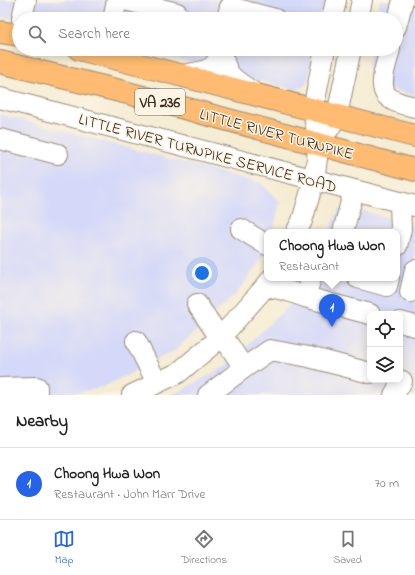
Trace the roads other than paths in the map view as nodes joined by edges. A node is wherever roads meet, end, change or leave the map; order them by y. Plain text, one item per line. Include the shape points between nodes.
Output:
1 (26, 0) edge
2 (117, 0) edge
3 (125, 0) edge
4 (336, 0) edge
5 (362, 0) edge
6 (403, 0) edge
7 (177, 11) edge
8 (23, 12) edge
9 (115, 12) edge
10 (229, 12) edge
11 (249, 12) edge
12 (333, 12) edge
13 (359, 12) edge
14 (400, 12) edge
15 (0, 32) edge
16 (12, 33) edge
17 (111, 56) edge
18 (122, 56) edge
19 (218, 56) edge
20 (222, 56) edge
21 (324, 56) edge
22 (350, 56) edge
23 (388, 56) edge
24 (0, 62) edge
25 (181, 75) junction
26 (260, 96) junction
27 (0, 98) edge
28 (415, 107) edge
29 (313, 110) junction
30 (337, 115) junction
31 (415, 136) edge
32 (0, 139) edge
33 (319, 144) junction
34 (58, 154) dead end
35 (415, 170) edge
36 (314, 180) junction
37 (354, 190) junction
38 (407, 204) edge
39 (241, 229) dead end
40 (298, 229) edge
41 (344, 229) edge
42 (404, 236) edge
43 (264, 243) edge
44 (415, 270) edge
45 (310, 281) edge
46 (369, 281) edge
47 (388, 281) edge
48 (269, 282) edge
49 (410, 292) dead end
50 (305, 297) junction
51 (197, 304) dead end
52 (367, 313) edge
53 (403, 323) edge
54 (415, 326) edge
55 (221, 336) junction
56 (136, 341) dead end
57 (244, 368) junction
58 (367, 372) edge
59 (157, 383) junction
60 (401, 383) edge
61 (0, 388) edge
62 (37, 395) edge
63 (132, 395) edge
64 (208, 395) edge
65 (394, 395) edge

1 - 8 street
2 - 9 street
3 - 7 street
4 - 12 street
5 - 13 street
6 - 14 street
10 - 11 street via 230,7
15 - 16 main road
17 - 24 main road via 103,66 89,68
18 - 25 main road, LITTLE RIVER TURNPIKE / VA 236
19 - 25 street via 212,67
20 - 26 street via 229,74
21 - 29 street
22 - 30 street
23 - 28 street via 382,83 385,94 392,100
24 - 33 main road, LITTLE RIVER TURNPIKE / VA 236
25 - 26 main road, LITTLE RIVER TURNPIKE / VA 236
26 - 29 main road, LITTLE RIVER TURNPIKE / VA 236
27 - 36 street, LITTLE RIVER TURNPIKE SERVICE ROAD
29 - 30 main road, LITTLE RIVER TURNPIKE / VA 236
29 - 33 street
30 - 31 main road, LITTLE RIVER TURNPIKE / VA 236
30 - 33 street
32 - 34 street
33 - 35 main road, LITTLE RIVER TURNPIKE / VA 236
33 - 36 street
36 - 37 street, LITTLE RIVER TURNPIKE SERVICE ROAD
36 - 40 street
37 - 38 street, LITTLE RIVER TURNPIKE SERVICE ROAD
37 - 41 street
38 - 42 street
39 - 43 street
44 - 49 street
45 - 50 street
46 - 47 street via 387,286
48 - 50 street
48 - 55 street
50 - 52 street
51 - 55 street
53 - 54 street
55 - 57 street
55 - 59 street via 178,372
56 - 59 street
57 - 58 street via 270,350
57 - 64 street
59 - 63 street
60 - 65 street
61 - 62 street via 37,387

